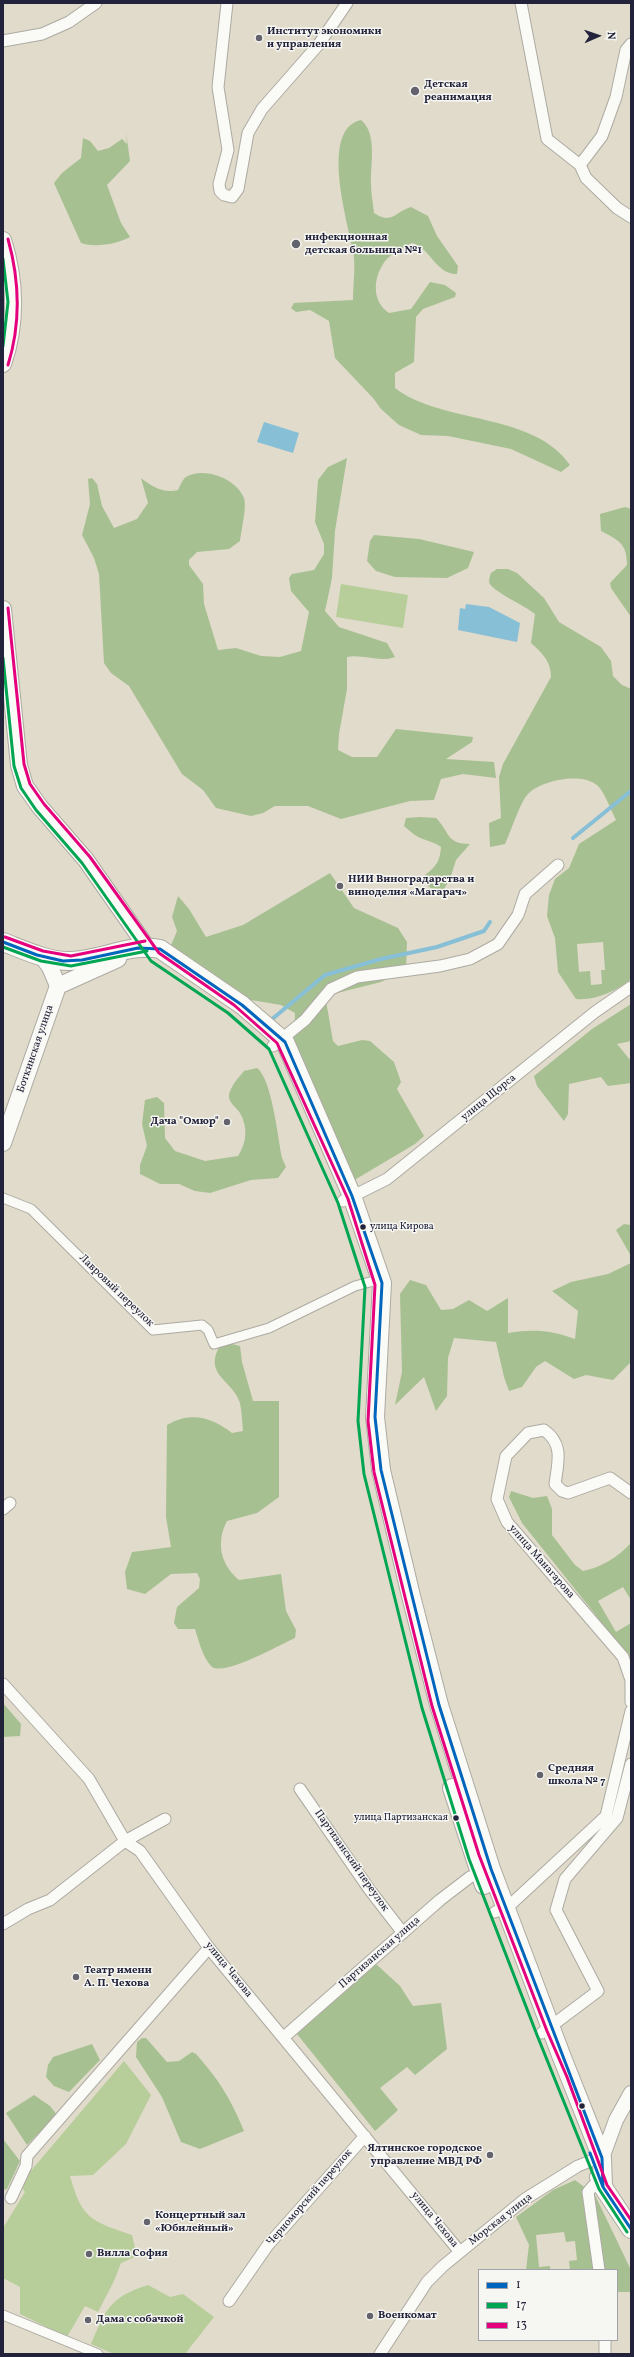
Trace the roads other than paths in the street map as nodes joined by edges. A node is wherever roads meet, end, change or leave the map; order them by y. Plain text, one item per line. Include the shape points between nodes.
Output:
1 (96, 3) edge
2 (227, 3) edge
3 (347, 3) edge
4 (521, 3) edge
5 (3, 41) edge
6 (631, 44) edge
7 (580, 165) junction
8 (631, 217) edge
9 (3, 240) edge
10 (7, 271) edge
11 (3, 364) edge
12 (3, 609) edge
13 (558, 865) dead end
14 (3, 942) edge
15 (146, 946) junction
16 (3, 950) edge
17 (118, 960) junction
18 (46, 962) junction
19 (58, 986) junction
20 (631, 987) edge
21 (277, 1042) junction
22 (3, 1143) edge
23 (3, 1198) edge
24 (348, 1199) junction
25 (370, 1282) junction
26 (631, 1493) edge
27 (3, 1684) edge
28 (631, 1702) edge
29 (631, 1711) edge
30 (631, 1764) edge
31 (300, 1788) dead end
32 (165, 1819) dead end
33 (125, 1841) junction
34 (485, 1870) junction
35 (500, 1910) junction
36 (3, 1924) edge
37 (403, 1933) junction
38 (209, 1948) junction
39 (546, 2030) junction
40 (284, 2037) junction
41 (631, 2093) edge
42 (365, 2136) junction
43 (598, 2159) junction
44 (602, 2187) junction
45 (11, 2198) dead end
46 (631, 2229) edge
47 (460, 2252) junction
48 (599, 2269) edge
49 (229, 2301) dead end
50 (3, 2315) edge
51 (605, 2341) edge
52 (98, 2354) edge
53 (380, 2354) edge
54 (605, 2354) edge

1 - 5 street via 69,22 42,34
2 - 3 street via 218,87 228,150 219,184 220,191 232,197 238,189 248,133 258,115 319,44
4 - 7 street via 547,139
6 - 7 street via 626,50 616,97 602,136
7 - 8 street via 586,178
9 - 10 main road
10 - 11 main road via 12,333
12 - 15 main road via 19,765 25,786 86,860
13 - 21 street via 525,894 518,915 498,944 470,959 440,966 357,977 331,989 305,1020
14 - 18 main road
15 - 17 main road
15 - 18 main road via 71,961
15 - 21 main road via 155,957
16 - 18 main road via 42,967
17 - 18 main road via 77,968
17 - 19 main road
18 - 19 main road
19 - 22 main road, Боткинская улица
20 - 24 street, улица Щорса via 595,1012 387,1179
21 - 24 main road
23 - 25 street, Лавровый переулок via 31,1209 153,1330 202,1325 208,1330 214,1344 269,1328 355,1286
24 - 25 main road
24 - 34 main road via 382,1283 375,1417 381,1470 438,1699
25 - 34 main road via 363,1421 369,1473 427,1707
26 - 28 street, улица Манагарова via 610,1478 562,1492 555,1484 559,1455 554,1437 544,1430 528,1433 506,1456 497,1499 507,1522 623,1657 631,1680
27 - 33 street, улица Чехова via 89,1780
29 - 35 street via 606,1816
30 - 39 street via 618,1818 565,1879 556,1910 598,1991
31 - 37 street, Партизанский переулок via 369,1889
32 - 33 street
33 - 36 street via 50,1900
33 - 38 street, улица Чехова via 140,1851
34 - 35 main road
34 - 37 street, Партизанская улица via 440,1900
35 - 39 main road
37 - 40 street, Партизанская улица
38 - 40 street, улица Чехова
38 - 45 street via 27,2156 26,2166
39 - 43 main road
40 - 42 street, улица Чехова
41 - 43 street
42 - 47 street, улица Чехова
42 - 49 street, Черноморский переулок via 268,2245
43 - 44 main road
43 - 47 street, Морская улица via 578,2166 525,2199
44 - 46 main road
44 - 48 street via 593,2186 588,2192
47 - 53 street, Морская улица via 427,2282
50 - 52 street
51 - 54 street

